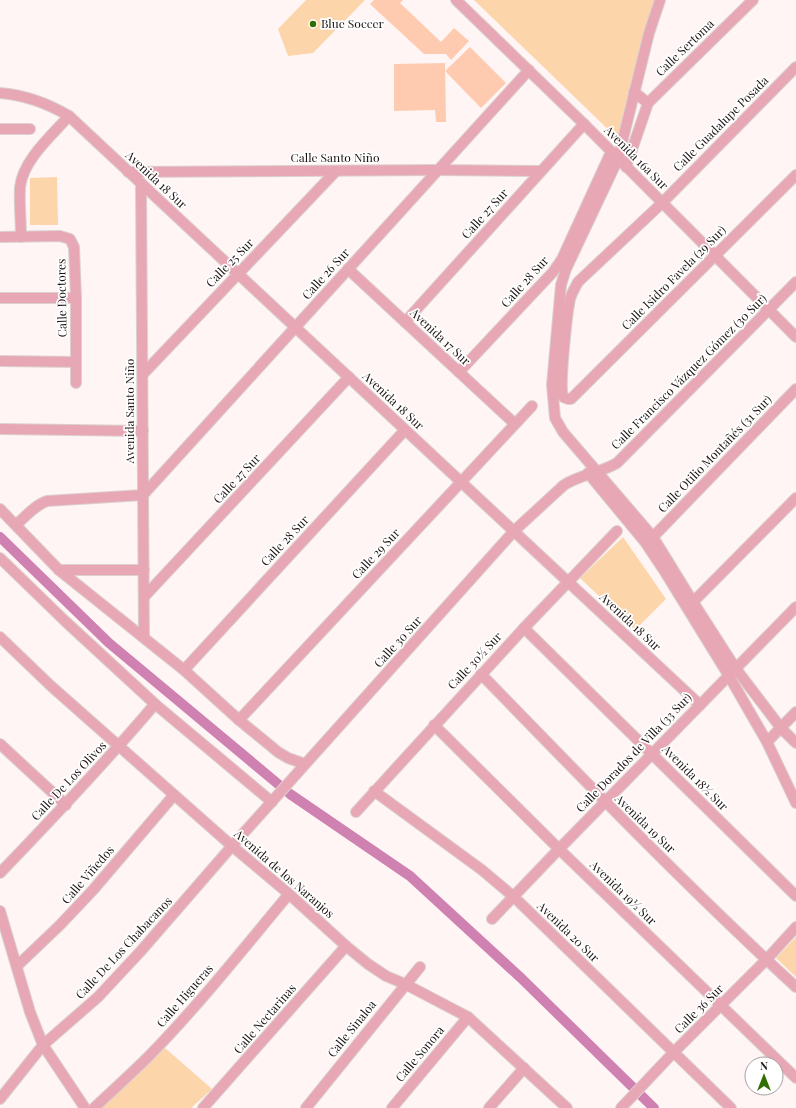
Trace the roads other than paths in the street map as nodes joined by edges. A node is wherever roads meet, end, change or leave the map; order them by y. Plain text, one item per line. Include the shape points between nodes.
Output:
1 (456, 0) edge
2 (660, 0) edge
3 (753, 0) edge
4 (796, 67) edge
5 (529, 70) junction
6 (634, 92) junction
7 (0, 93) edge
8 (648, 103) junction
9 (69, 116) junction
10 (584, 124) junction
11 (0, 129) edge
12 (30, 129) dead end
13 (614, 155) junction
14 (626, 167) junction
15 (438, 170) junction
16 (336, 171) junction
17 (541, 171) junction
18 (128, 172) junction
19 (796, 175) edge
20 (141, 184) junction
21 (662, 203) junction
22 (0, 237) edge
23 (21, 237) junction
24 (715, 256) junction
25 (348, 269) junction
26 (238, 274) junction
27 (796, 282) edge
28 (0, 298) edge
29 (76, 298) junction
30 (769, 310) junction
31 (405, 322) junction
32 (295, 327) junction
33 (796, 337) edge
34 (0, 361) edge
35 (76, 362) junction
36 (459, 372) junction
37 (143, 374) junction
38 (349, 377) junction
39 (76, 383) dead end
40 (796, 389) edge
41 (571, 398) joint
42 (532, 406) dead end
43 (515, 424) junction
44 (0, 429) edge
45 (405, 430) junction
46 (143, 431) junction
47 (592, 472) junction
48 (461, 482) junction
49 (143, 495) junction
50 (796, 498) edge
51 (0, 509) edge
52 (16, 525) junction
53 (514, 531) junction
54 (617, 531) dead end
55 (653, 537) junction
56 (0, 558) edge
57 (60, 570) junction
58 (144, 570) junction
59 (568, 582) junction
60 (144, 598) junction
61 (693, 602) junction
62 (796, 607) edge
63 (524, 628) junction
64 (0, 637) edge
65 (144, 637) junction
66 (184, 670) junction
67 (732, 672) junction
68 (481, 674) junction
69 (155, 704) junction
70 (700, 705) junction
71 (796, 712) edge
72 (239, 720) junction
73 (434, 725) junction
74 (781, 728) junction
75 (767, 742) junction
76 (796, 743) edge
77 (0, 744) edge
78 (119, 746) junction
79 (652, 754) junction
80 (305, 764) junction
81 (374, 791) junction
82 (174, 795) junction
83 (275, 798) junction
84 (605, 802) junction
85 (796, 803) edge
86 (66, 805) junction
87 (356, 812) dead end
88 (232, 846) junction
89 (559, 849) junction
90 (0, 873) edge
91 (289, 894) junction
92 (796, 896) edge
93 (514, 897) junction
94 (0, 911) edge
95 (492, 919) dead end
96 (796, 927) edge
97 (346, 946) junction
98 (766, 960) junction
99 (17, 966) junction
100 (420, 967) dead end
101 (405, 984) junction
102 (796, 988) edge
103 (722, 1005) junction
104 (468, 1017) junction
105 (43, 1045) junction
106 (673, 1053) junction
107 (524, 1068) junction
108 (796, 1078) edge
109 (0, 1100) edge
110 (85, 1108) edge
111 (94, 1108) edge
112 (203, 1108) edge
113 (306, 1108) edge
114 (392, 1108) edge
115 (489, 1108) edge
116 (567, 1108) edge
117 (621, 1108) edge
118 (731, 1108) edge

1 - 5 street, Avenida 16a Sur
2 - 6 street
3 - 8 street, Calle Sertoma
4 - 21 street, Calle Guadalupe Posada
5 - 10 street, Avenida 16a Sur
5 - 15 street, Calle 26 Sur
6 - 8 street
6 - 13 street
7 - 9 street, Avenida 18 Sur via 25,97 52,106
8 - 14 street
9 - 18 street, Avenida 18 Sur
9 - 23 street via 31,159 24,171 20,187
10 - 13 street, Avenida 16a Sur
10 - 17 street, Calle 27 Sur
11 - 12 street
13 - 14 street, Avenida 16a Sur
13 - 36 street, Calle 28 Sur via 553,272
13 - 47 street via 561,285 552,386 555,418
14 - 21 street, Avenida 16a Sur
15 - 16 street, Calle Santo Niño
15 - 17 street, Calle Santo Niño
15 - 25 street, Calle 26 Sur
16 - 18 street, Calle Santo Niño
16 - 26 street, Calle 25 Sur
17 - 31 street, Calle 27 Sur
18 - 20 street, Avenida 18 Sur
19 - 24 street, Calle Isidro Favela (29 Sur)
20 - 26 street, Avenida 18 Sur
20 - 37 street, Avenida Santo Niño
21 - 24 street, Avenida 16a Sur
21 - 41 street, Calle Guadalupe Posada via 578,282 573,290 562,374 563,397
22 - 23 street
23 - 29 street, Calle Doctores via 66,237 73,243
24 - 30 street, Avenida 16a Sur
24 - 41 street, Calle Isidro Favela (29 Sur)
25 - 31 street, Avenida 17 Sur
25 - 32 street, Calle 26 Sur
26 - 32 street, Avenida 18 Sur
26 - 37 street, Calle 25 Sur
27 - 30 street, Calle Francisco Vázquez Gómez (30 Sur)
28 - 29 street
29 - 35 street, Calle Doctores
30 - 33 street, Avenida 16a Sur
30 - 47 street, Calle Francisco Vázquez Gómez (30 Sur) via 617,463 610,468
31 - 36 street, Avenida 17 Sur
32 - 38 street, Avenida 18 Sur
32 - 49 street, Calle 26 Sur
34 - 35 street
35 - 39 street, Calle Doctores
36 - 43 street, Avenida 17 Sur
37 - 46 street, Avenida Santo Niño
38 - 45 street, Avenida 18 Sur
38 - 60 street, Calle 27 Sur
40 - 55 street, Calle Otilio Montañés (31 Sur)
42 - 43 street, Calle 29 Sur
43 - 48 street, Calle 29 Sur
44 - 46 street
45 - 48 street, Avenida 18 Sur
45 - 66 street, Calle 28 Sur
46 - 49 street, Avenida Santo Niño
47 - 53 street, Calle 30 Sur via 564,485
47 - 55 street
47 - 67 street via 645,542
48 - 53 street, Avenida 18 Sur
48 - 72 street, Calle 29 Sur
49 - 52 street via 42,502
49 - 58 street, Avenida Santo Niño
50 - 61 street
51 - 52 street
52 - 57 street
53 - 59 street, Avenida 18 Sur
53 - 80 street, Calle 30 Sur
54 - 59 street, Calle 30½ Sur
55 - 61 street
56 - 69 street
57 - 58 street
57 - 65 street
58 - 60 street, Avenida Santo Niño
59 - 63 street, Calle 30½ Sur
59 - 70 street, Avenida 18 Sur
60 - 65 street, Avenida Santo Niño
61 - 67 street
62 - 67 street, Calle Dorados de Villa (33 Sur)
63 - 68 street, Calle 30½ Sur
63 - 79 street, Avenida 18½ Sur
64 - 78 street, Avenida de los Naranjos
65 - 66 street
66 - 72 street
67 - 70 street, Calle Dorados de Villa (33 Sur)
67 - 74 street
67 - 75 street
68 - 73 street, Calle 30½ Sur
68 - 84 street, Avenida 19 Sur
69 - 78 street, Calle De Los Olivos
69 - 83 street
70 - 79 street, Calle Dorados de Villa (33 Sur)
71 - 74 street
72 - 80 street via 278,752
73 - 81 street, Calle 30½ Sur
73 - 89 street, Avenida 19½ Sur
74 - 75 street
74 - 76 street
75 - 85 street
77 - 86 street
78 - 82 street, Avenida de los Naranjos
78 - 86 street, Calle De Los Olivos
79 - 84 street, Calle Dorados de Villa (33 Sur)
79 - 92 street, Avenida 18½ Sur
80 - 83 street, Calle 30 Sur
81 - 87 street, Calle 30½ Sur
81 - 93 street, Avenida 20 Sur via 482,870
82 - 88 street, Avenida de los Naranjos
82 - 99 street, Calle Viñedos via 88,895
83 - 88 street, Calle 30 Sur
84 - 89 street, Calle Dorados de Villa (33 Sur)
84 - 98 street, Avenida 19 Sur
86 - 90 street, Calle De Los Olivos
88 - 91 street, Avenida de los Naranjos
88 - 105 street, Calle De Los Chabacanos via 122,972 98,997
89 - 93 street, Calle Dorados de Villa (33 Sur)
89 - 103 street, Avenida 19½ Sur
91 - 97 street, Avenida de los Naranjos
91 - 111 street, Calle Higueras via 202,998 149,1055
93 - 95 street, Calle Dorados de Villa (33 Sur)
93 - 106 street, Avenida 20 Sur
94 - 99 street
96 - 98 street, Calle 36 Sur
97 - 101 street, Avenida de los Naranjos via 386,976
97 - 112 street, Calle Nectarinas
98 - 102 street, Avenida 19 Sur
98 - 103 street, Calle 36 Sur
99 - 105 street via 30,1012
100 - 101 street, Calle Sinaloa
101 - 104 street, Avenida de los Naranjos
101 - 113 street, Calle Sinaloa
103 - 106 street, Calle 36 Sur
103 - 108 street, Avenida 19½ Sur
104 - 107 street, Avenida de los Naranjos
104 - 114 street, Calle Sonora
105 - 109 street, Calle De Los Chabacanos
105 - 110 street
106 - 117 street, Calle 36 Sur
106 - 118 street, Avenida 20 Sur
107 - 115 street
107 - 116 street, Avenida de los Naranjos

